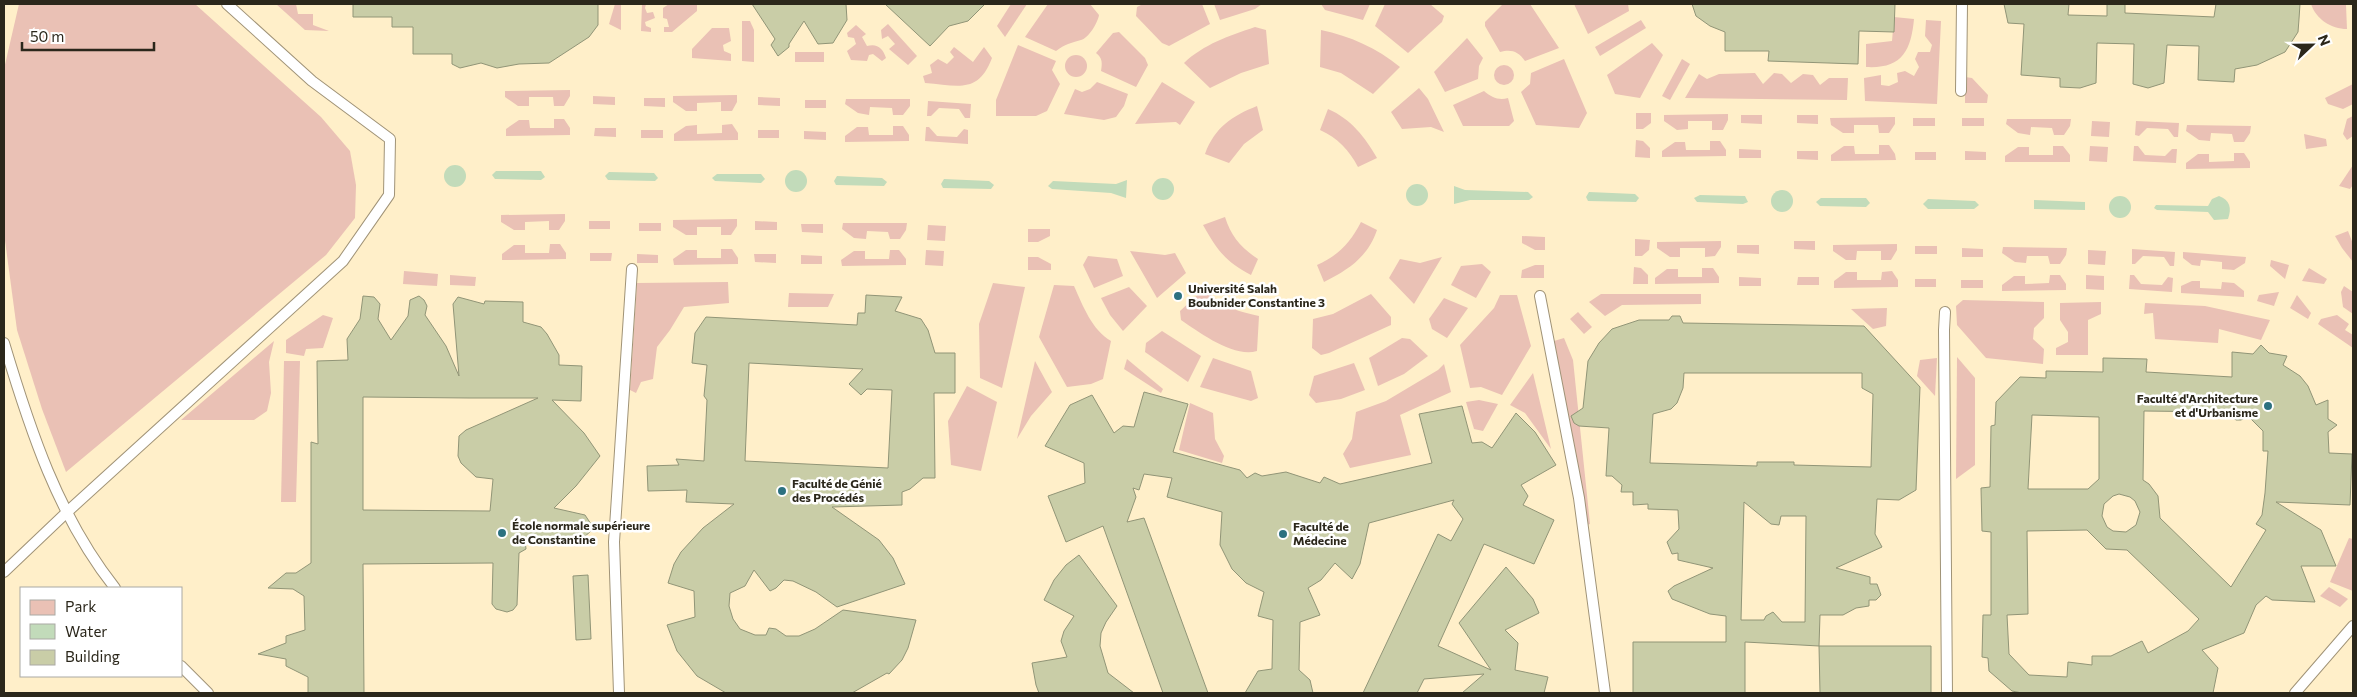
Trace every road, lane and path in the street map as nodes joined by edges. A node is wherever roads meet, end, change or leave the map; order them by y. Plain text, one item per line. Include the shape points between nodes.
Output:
1 (227, 4) edge
2 (1962, 4) edge
3 (1961, 91) dead end
4 (632, 269) dead end
5 (1540, 296) dead end
6 (1946, 312) dead end
7 (4, 343) edge
8 (66, 513) junction
9 (4, 572) edge
10 (114, 587) edge
11 (2353, 626) edge
12 (182, 667) edge
13 (208, 693) edge
14 (619, 693) edge
15 (1605, 693) edge
16 (1947, 693) edge
17 (2295, 693) edge

1 - 8 lane via 312,81 390,139 389,195 343,261
2 - 3 lane
4 - 14 lane via 614,542
5 - 15 lane via 1579,498
6 - 16 lane
7 - 8 lane via 31,432
8 - 9 lane
8 - 10 lane
11 - 17 lane
12 - 13 lane

